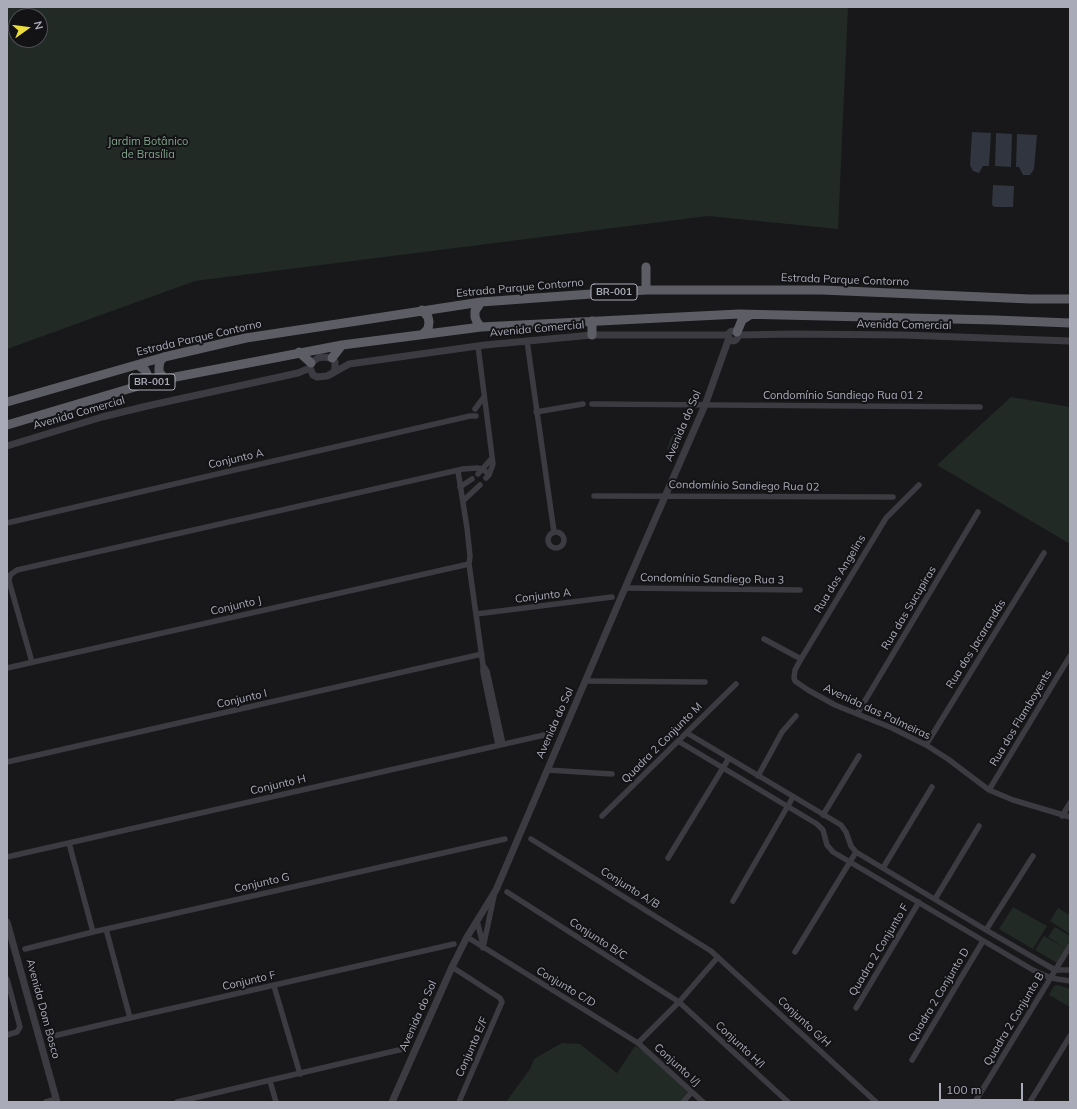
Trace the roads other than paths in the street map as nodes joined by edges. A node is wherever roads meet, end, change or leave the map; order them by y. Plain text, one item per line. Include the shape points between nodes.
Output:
1 (646, 267) dead end
2 (646, 290) junction
3 (1070, 298) edge
4 (481, 302) junction
5 (422, 310) junction
6 (750, 314) junction
7 (728, 315) junction
8 (592, 320) junction
9 (1070, 323) edge
10 (481, 327) junction
11 (423, 334) junction
12 (592, 335) junction
13 (733, 335) junction
14 (527, 341) junction
15 (1070, 341) edge
16 (342, 345) junction
17 (478, 346) junction
18 (299, 352) junction
19 (164, 357) junction
20 (334, 362) junction
21 (349, 364) junction
22 (138, 365) junction
23 (312, 368) junction
24 (333, 373) junction
25 (165, 379) junction
26 (145, 384) junction
27 (484, 397) junction
28 (7, 402) edge
29 (583, 404) dead end
30 (592, 404) dead end
31 (705, 405) junction
32 (980, 407) dead end
33 (536, 412) junction
34 (477, 414) junction
35 (7, 425) edge
36 (7, 446) edge
37 (492, 458) junction
38 (483, 469) junction
39 (458, 471) junction
40 (478, 474) dead end
41 (472, 479) dead end
42 (480, 485) dead end
43 (919, 485) dead end
44 (460, 487) junction
45 (665, 495) junction
46 (594, 496) dead end
47 (893, 498) dead end
48 (463, 501) junction
49 (978, 512) dead end
50 (7, 523) edge
51 (554, 532) dead end
52 (1044, 553) dead end
53 (469, 564) junction
54 (625, 588) junction
55 (800, 590) dead end
56 (612, 597) dead end
57 (476, 614) junction
58 (764, 639) dead end
59 (482, 654) junction
60 (1070, 656) edge
61 (801, 659) junction
62 (32, 662) junction
63 (7, 668) edge
64 (586, 681) junction
65 (795, 681) joint
66 (705, 682) dead end
67 (736, 684) dead end
68 (857, 714) junction
69 (796, 716) dead end
70 (553, 732) dead end
71 (687, 732) junction
72 (678, 741) junction
73 (500, 745) junction
74 (926, 745) junction
75 (858, 756) dead end
76 (729, 758) junction
77 (7, 762) edge
78 (722, 768) junction
79 (547, 770) junction
80 (612, 774) dead end
81 (758, 776) junction
82 (932, 787) dead end
83 (988, 790) junction
84 (793, 797) junction
85 (1070, 802) edge
86 (787, 807) junction
87 (1066, 814) edge
88 (823, 815) junction
89 (602, 816) dead end
90 (980, 826) dead end
91 (505, 839) dead end
92 (531, 839) dead end
93 (69, 843) junction
94 (856, 852) junction
95 (1033, 856) dead end
96 (7, 857) edge
97 (668, 858) dead end
98 (850, 862) junction
99 (883, 868) junction
100 (906, 882) junction
101 (496, 890) junction
102 (900, 891) junction
103 (507, 892) dead end
104 (935, 899) junction
105 (733, 901) dead end
106 (919, 902) junction
107 (963, 916) junction
108 (478, 918) junction
109 (7, 922) edge
110 (488, 923) junction
111 (957, 925) junction
112 (106, 929) junction
113 (986, 930) junction
114 (92, 932) junction
115 (467, 938) junction
116 (983, 941) junction
117 (454, 944) dead end
118 (483, 946) junction
119 (1070, 946) edge
120 (25, 949) dead end
121 (795, 952) dead end
122 (718, 957) junction
123 (452, 966) junction
124 (1055, 970) junction
125 (1070, 970) edge
126 (1050, 978) junction
127 (7, 979) edge
128 (1070, 981) edge
129 (1070, 985) edge
130 (274, 986) junction
131 (679, 1002) junction
132 (856, 1008) dead end
133 (130, 1018) junction
134 (7, 1035) edge
135 (1070, 1036) edge
136 (49, 1037) dead end
137 (638, 1043) junction
138 (403, 1049) dead end
139 (912, 1060) dead end
140 (300, 1074) junction
141 (270, 1080) junction
142 (692, 1092) junction
143 (56, 1101) edge
144 (46, 1102) edge
145 (177, 1102) edge
146 (276, 1102) edge
147 (392, 1102) edge
148 (458, 1102) edge
149 (683, 1102) edge
150 (703, 1102) edge
151 (788, 1102) edge
152 (876, 1102) edge
153 (975, 1102) edge
154 (1030, 1102) edge

1 - 2 highway
2 - 3 highway, Estrada Parque Contorno / BR-001 via 822,290
2 - 4 highway, Estrada Parque Contorno / BR-001
4 - 5 highway, Estrada Parque Contorno / BR-001
4 - 10 highway via 475,311 475,317
5 - 11 highway via 429,322 428,329
5 - 19 highway, Estrada Parque Contorno / BR-001 via 246,338
6 - 7 highway, BR-001
6 - 9 highway, BR-001
6 - 13 highway via 742,320
7 - 8 highway, BR-001
7 - 13 highway via 732,322
8 - 10 highway, BR-001
8 - 12 highway
10 - 11 highway, BR-001
11 - 16 highway, BR-001
12 - 13 street, Avenida Comercial
12 - 14 street, Avenida Comercial
13 - 15 street, Avenida Comercial via 903,335
13 - 31 street, Avenida do Sol via 726,347
14 - 17 street, Avenida Comercial
14 - 33 street
16 - 18 highway, BR-001
16 - 20 highway
17 - 21 street, Avenida Comercial
17 - 27 street
18 - 23 highway
18 - 25 highway, BR-001
19 - 22 highway, Estrada Parque Contorno / BR-001
19 - 25 highway via 160,361 159,372
20 - 21 street, Avenida Comercial
20 - 23 street, Avenida Comercial via 326,357 318,358
20 - 24 street
21 - 24 street, Avenida Comercial
22 - 26 highway via 147,374
22 - 28 highway, Estrada Parque Contorno / BR-001
23 - 24 street, Avenida Comercial via 322,377
23 - 36 street, Avenida Comercial via 102,417
25 - 26 highway, BR-001
26 - 35 highway, BR-001
27 - 34 street
27 - 34 street
29 - 33 street
30 - 31 street, Condomínio Sandiego Rua 01 2
31 - 32 street, Condomínio Sandiego Rua 01 2
31 - 45 street, Avenida do Sol
33 - 51 street
34 - 37 street
34 - 50 street, Conjunto A
37 - 38 street
37 - 38 street via 493,464 487,476
38 - 39 street
38 - 40 street
39 - 44 street
39 - 62 street via 16,570 10,575 10,581
41 - 44 street
42 - 48 street
43 - 61 street, Rua dos Angelins via 886,518
44 - 48 street
45 - 46 street, Condomínio Sandiego Rua 02
45 - 47 street, Condomínio Sandiego Rua 02
45 - 54 street, Avenida do Sol
48 - 53 street
49 - 68 street, Rua das Sucupiras
52 - 74 street, Rua dos Jacarandás
53 - 57 street
53 - 62 street, Conjunto J
54 - 55 street, Condomínio Sandiego Rua 3
54 - 64 street, Avenida do Sol
56 - 57 street, Conjunto A
57 - 59 street
58 - 61 street
59 - 73 street via 483,672
59 - 77 street, Conjunto I
60 - 83 street, Rua dos Flamboyents
61 - 65 street, Rua dos Angelins via 794,674
62 - 63 street, Conjunto J
64 - 66 street
64 - 79 street, Avenida do Sol
65 - 68 street, Avenida das Palmeiras via 835,705
67 - 71 street, Quadra 2 Conjunto M
68 - 74 street, Avenida das Palmeiras
69 - 81 street via 782,732
70 - 73 street, Conjunto H
71 - 72 street, Quadra 2 Conjunto M
71 - 76 street
72 - 78 street
72 - 89 street, Quadra 2 Conjunto M
73 - 93 street, Conjunto H
74 - 83 street, Avenida das Palmeiras
75 - 88 street
76 - 78 street
76 - 81 street
78 - 86 street
78 - 97 street
79 - 80 street
79 - 101 street, Avenida do Sol
81 - 84 street
82 - 99 street
83 - 87 street, Avenida das Palmeiras via 1013,800
84 - 86 street
84 - 88 street
85 - 87 street
86 - 98 street via 820,827 829,849
86 - 105 street
88 - 94 street via 841,825
90 - 104 street
91 - 112 street, Conjunto G
92 - 122 street, Conjunto A/B
93 - 96 street, Conjunto H
93 - 114 street
94 - 98 street
94 - 99 street
95 - 113 street
98 - 102 street
98 - 121 street
99 - 100 street
100 - 102 street
100 - 104 street
101 - 108 street, Avenida do Sol
101 - 110 street
102 - 106 street
103 - 131 street, Conjunto B/C
104 - 107 street
106 - 111 street
106 - 132 street, Quadra 2 Conjunto F
107 - 111 street
107 - 113 street
108 - 110 street via 486,918
108 - 115 street, Avenida do Sol
108 - 118 street
109 - 143 street, Avenida Dom Bosco
110 - 118 street
111 - 116 street
112 - 114 street, Conjunto G
112 - 133 street
113 - 124 street
114 - 120 street, Conjunto G
115 - 118 street, Conjunto C/D
115 - 123 street, Avenida do Sol
116 - 126 street
116 - 139 street, Quadra 2 Conjunto D
117 - 130 street, Conjunto F
118 - 137 street, Conjunto C/D
119 - 124 street, Quadra 2 Conjunto B
122 - 131 street
122 - 152 street, Conjunto G/H
123 - 147 street, Avenida do Sol
123 - 148 street, Conjunto E/F via 501,1000 502,1004
124 - 125 street
124 - 126 street, Quadra 2 Conjunto B
126 - 128 street
126 - 129 street
126 - 153 street, Quadra 2 Conjunto B
127 - 134 street via 19,1024 19,1030
130 - 133 street, Conjunto F
130 - 140 street
131 - 137 street
131 - 151 street, Conjunto H/I
133 - 136 street, Conjunto F
135 - 154 street
137 - 142 street, Conjunto I/J
138 - 140 street
140 - 141 street
141 - 145 street
141 - 146 street
142 - 149 street
142 - 150 street, Conjunto I/J
143 - 144 street

